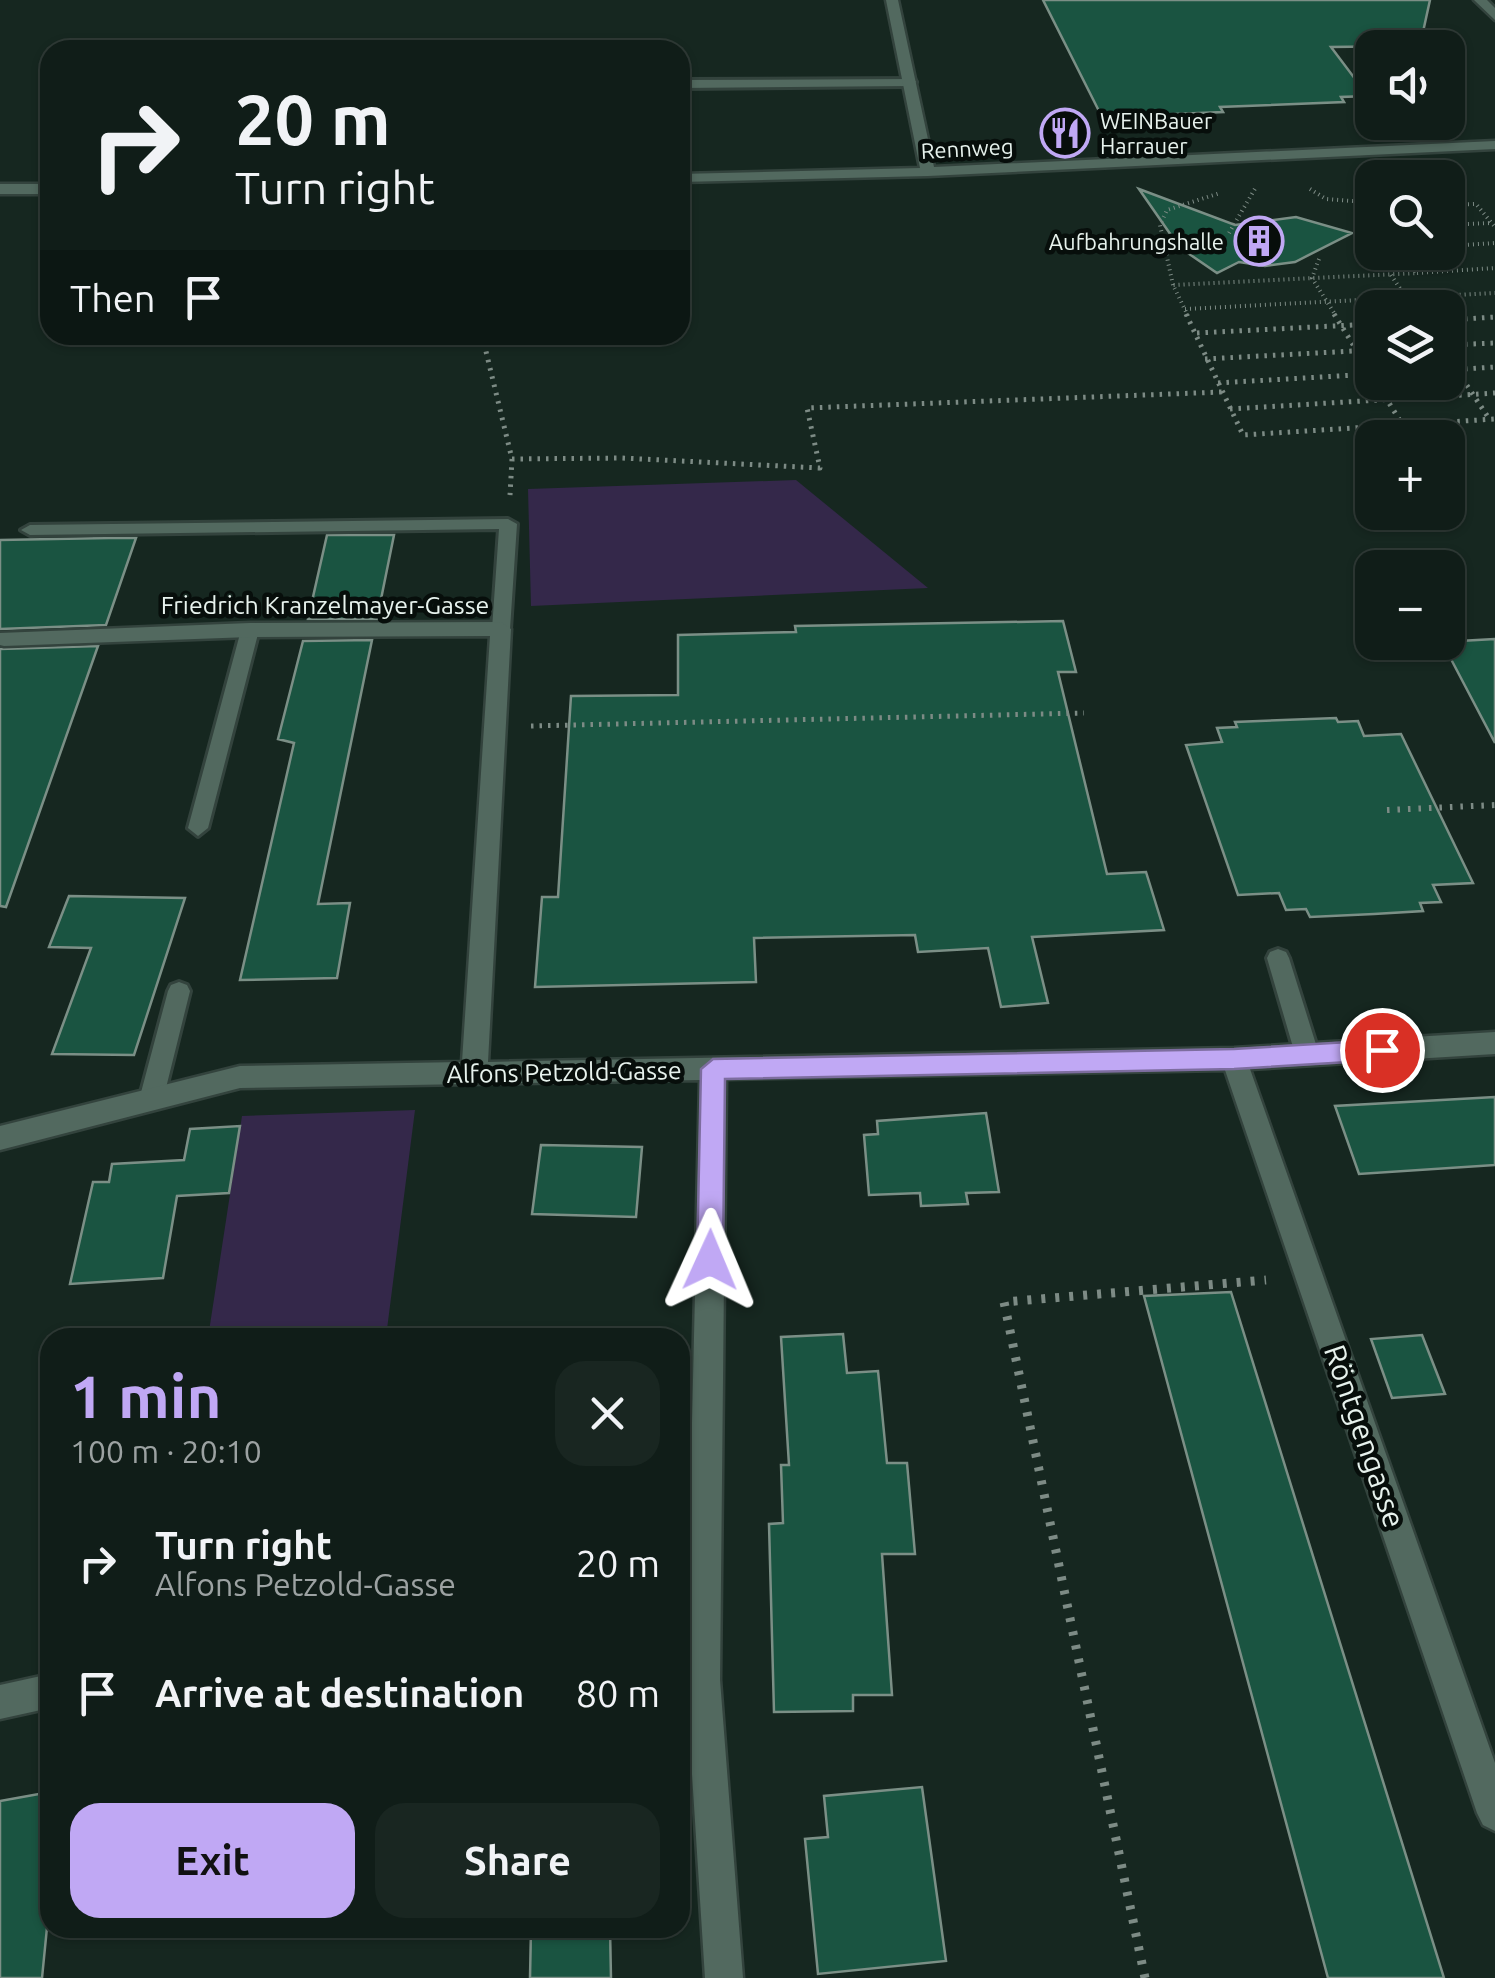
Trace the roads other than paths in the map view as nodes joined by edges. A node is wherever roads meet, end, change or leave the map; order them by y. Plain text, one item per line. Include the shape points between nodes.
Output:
1 (892, 0) edge
2 (1480, 0) edge
3 (1495, 16) edge
4 (910, 82) junction
5 (690, 84) edge
6 (1495, 145) edge
7 (928, 172) junction
8 (690, 178) edge
9 (40, 188) edge
10 (0, 189) edge
11 (30, 530) dead end
12 (501, 629) junction
13 (250, 630) junction
14 (2, 644) edge
15 (198, 828) dead end
16 (1278, 958) dead end
17 (180, 992) dead end
18 (1495, 1043) edge
19 (1307, 1054) junction
20 (1234, 1059) junction
21 (713, 1069) junction
22 (474, 1075) junction
23 (152, 1100) junction
24 (0, 1138) edge
25 (692, 1680) edge
26 (40, 1693) edge
27 (0, 1702) edge
28 (1495, 1813) edge
29 (724, 1978) edge

1 - 4 street
2 - 3 street
4 - 5 lane
4 - 7 street
6 - 7 street, Rennweg
7 - 8 street, Rennweg
9 - 10 street
11 - 12 lane via 508,524
12 - 13 street, Friedrich Kranzelmayer-Gasse
12 - 22 street, Friedrich Kranzelmayer-Gasse
13 - 14 street, Friedrich Kranzelmayer-Gasse
13 - 15 lane
16 - 19 lane
17 - 23 lane
18 - 19 street, Alfons Petzold-Gasse
19 - 20 street, Alfons Petzold-Gasse
20 - 21 street, Alfons Petzold-Gasse
20 - 28 street, Röntgengasse
21 - 22 street, Alfons Petzold-Gasse
21 - 25 street
22 - 23 street, Alfons Petzold-Gasse via 240,1077
23 - 24 street, Alfons Petzold-Gasse
25 - 29 street
26 - 27 street

